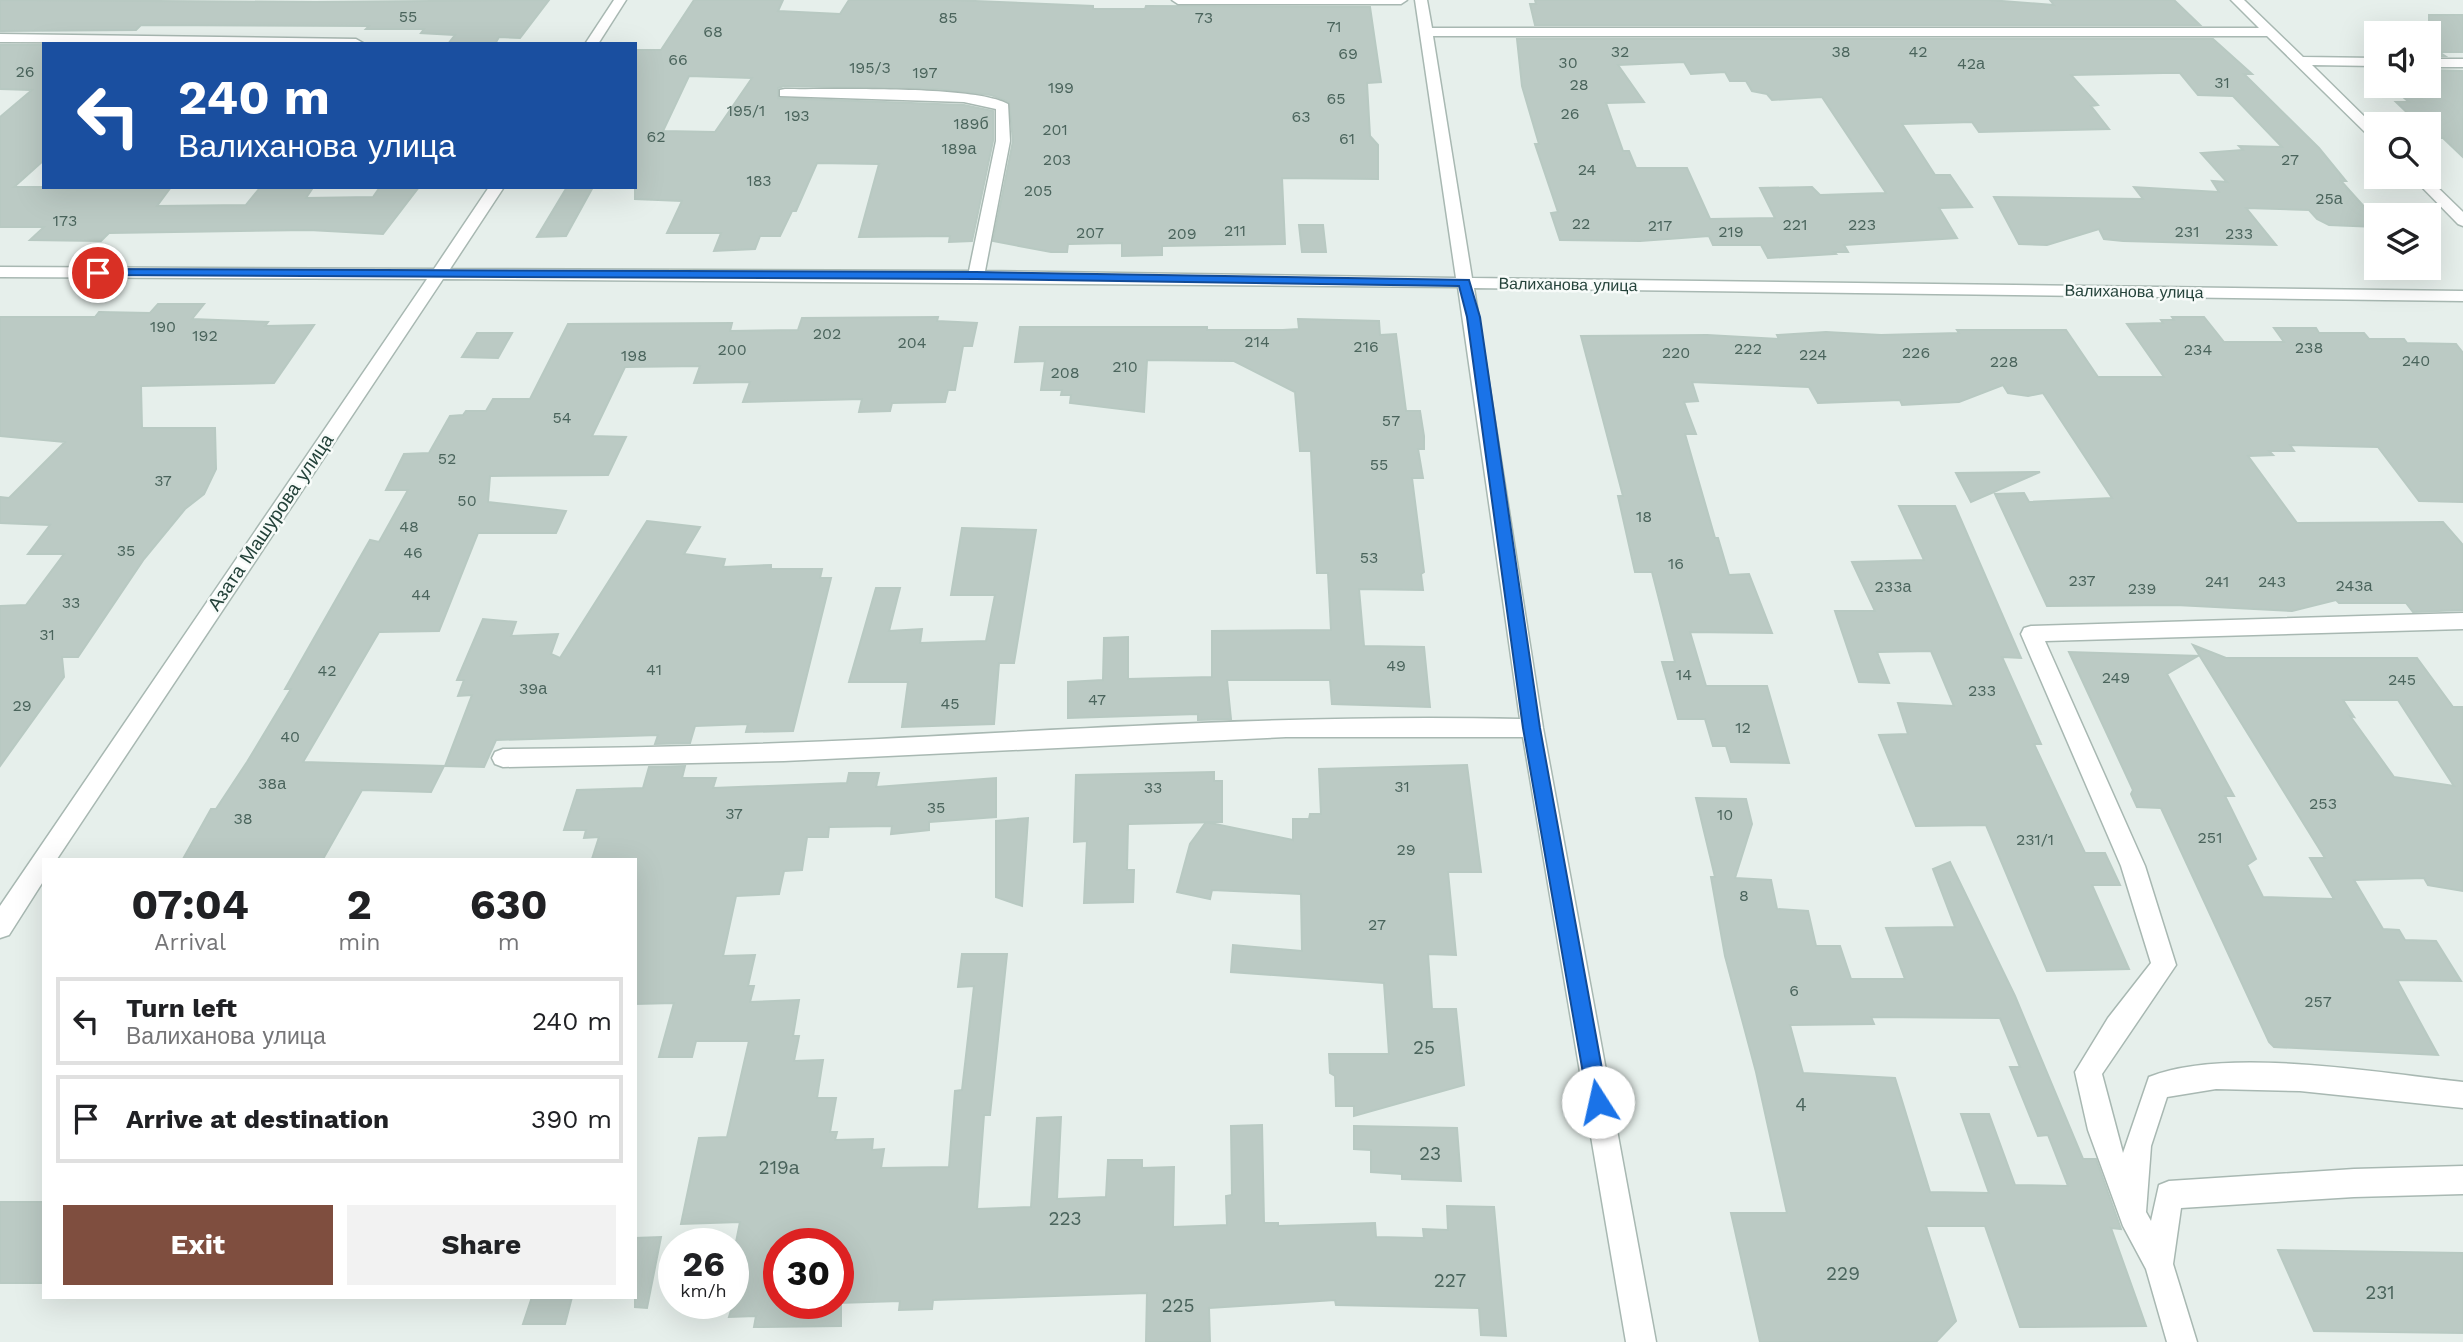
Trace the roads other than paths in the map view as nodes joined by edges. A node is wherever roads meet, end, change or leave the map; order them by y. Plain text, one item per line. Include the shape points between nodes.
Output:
1 (620, 0) edge
2 (1178, 0) edge
3 (1401, 0) edge
4 (1421, 0) edge
5 (2237, 0) edge
6 (1425, 32) junction
7 (2269, 32) junction
8 (0, 38) edge
9 (285, 42) edge
10 (592, 42) edge
11 (2300, 61) junction
12 (2364, 62) edge
13 (2441, 63) edge
14 (2463, 63) edge
15 (785, 93) dead end
16 (2364, 123) edge
17 (496, 189) edge
18 (2432, 189) edge
19 (2460, 215) edge
20 (0, 272) edge
21 (440, 275) junction
22 (976, 276) junction
23 (1465, 282) junction
24 (2463, 296) edge
25 (2463, 621) edge
26 (1532, 728) junction
27 (503, 758) dead end
28 (45, 858) edge
29 (42, 863) edge
30 (0, 927) edge
31 (2463, 1095) edge
32 (2463, 1180) edge
33 (2133, 1216) junction
34 (2159, 1264) junction
35 (1641, 1342) edge
36 (2182, 1342) edge

1 - 10 street
2 - 3 street
4 - 6 street
5 - 7 street
6 - 7 street
6 - 23 street
7 - 11 street
8 - 9 street
11 - 12 street
11 - 16 street
13 - 14 street
15 - 22 street via 964,98 1003,107 1003,141
17 - 21 street, Азата Машурова улица
18 - 19 street
20 - 21 street, Валиханова улица
21 - 22 street, Валиханова улица
21 - 28 street, Азата Машурова улица
22 - 23 street, Валиханова улица
23 - 24 street, Валиханова улица
23 - 26 street
25 - 33 street via 2031,634 2133,866 2164,965 2088,1072 2101,1130
26 - 27 street via 1297,725 796,751
26 - 35 street
29 - 30 street, Азата Машурова улица
31 - 33 street via 2258,1077 2216,1076 2158,1086 2137,1146
32 - 34 street via 2354,1182 2169,1195
33 - 34 street
34 - 36 street

